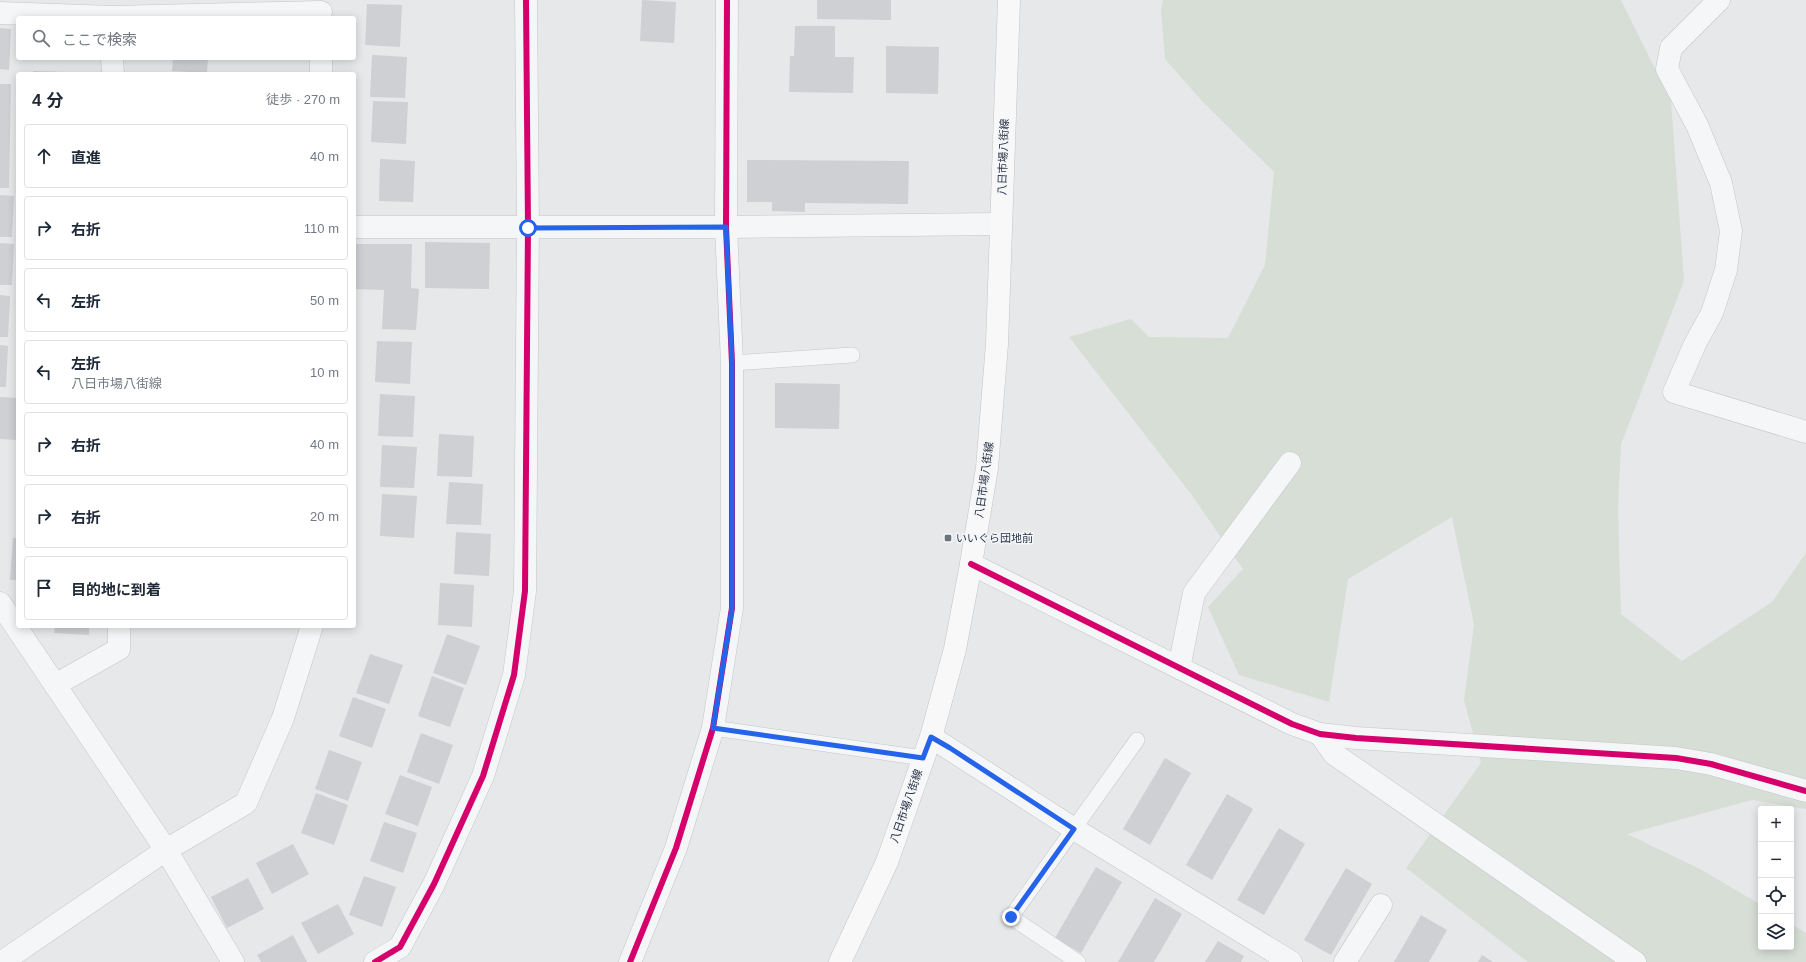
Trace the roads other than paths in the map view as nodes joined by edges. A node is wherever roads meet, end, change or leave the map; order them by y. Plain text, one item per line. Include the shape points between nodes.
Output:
1 (526, 0) edge
2 (726, 0) edge
3 (1009, 0) edge
4 (1720, 0) edge
5 (321, 10) edge
6 (112, 12) edge
7 (0, 13) edge
8 (112, 60) edge
9 (321, 60) edge
10 (112, 72) edge
11 (321, 72) edge
12 (1000, 224) junction
13 (356, 227) edge
14 (726, 227) junction
15 (528, 228) junction
16 (852, 355) dead end
17 (732, 363) junction
18 (1806, 432) edge
19 (1290, 463) dead end
20 (972, 564) junction
21 (0, 603) edge
22 (16, 627) edge
23 (17, 628) edge
24 (119, 628) edge
25 (311, 628) edge
26 (1179, 668) junction
27 (55, 685) junction
28 (713, 728) junction
29 (1320, 734) junction
30 (931, 737) junction
31 (1137, 740) dead end
32 (923, 758) junction
33 (1806, 791) edge
34 (1074, 829) junction
35 (166, 850) junction
36 (1381, 905) dead end
37 (2, 962) edge
38 (233, 962) edge
39 (375, 962) edge
40 (630, 962) edge
41 (840, 962) edge
42 (1078, 962) edge
43 (1291, 962) edge
44 (1345, 962) edge
45 (1635, 962) edge

1 - 15 street
2 - 14 street
3 - 12 main road, 八日市場八街線
4 - 18 street via 1671,48 1667,69 1696,124 1721,183 1731,231 1726,270 1712,313 1674,392
5 - 6 street
6 - 7 street
8 - 10 street
9 - 11 street
12 - 14 street
12 - 20 main road, 八日市場八街線 via 997,344 987,468
13 - 15 street
14 - 15 street
14 - 17 street
15 - 39 street via 525,591 514,675 482,776 434,884 400,947
16 - 17 lane
17 - 28 street via 732,608
19 - 26 street via 1194,593
20 - 26 street
20 - 30 main road, 八日市場八街線 via 955,649
21 - 22 street
23 - 27 street
24 - 27 street via 119,649
25 - 35 street via 283,718 246,803
26 - 29 street via 1292,724
27 - 35 street
28 - 32 lane
28 - 40 street via 676,848
29 - 33 street via 1676,758 1711,764
29 - 45 street via 1334,754
30 - 32 main road, 八日市場八街線
30 - 34 street
31 - 34 lane
32 - 41 main road, 八日市場八街線 via 887,862
34 - 42 lane via 1011,917
34 - 43 street
35 - 37 street
35 - 38 street
36 - 44 street

